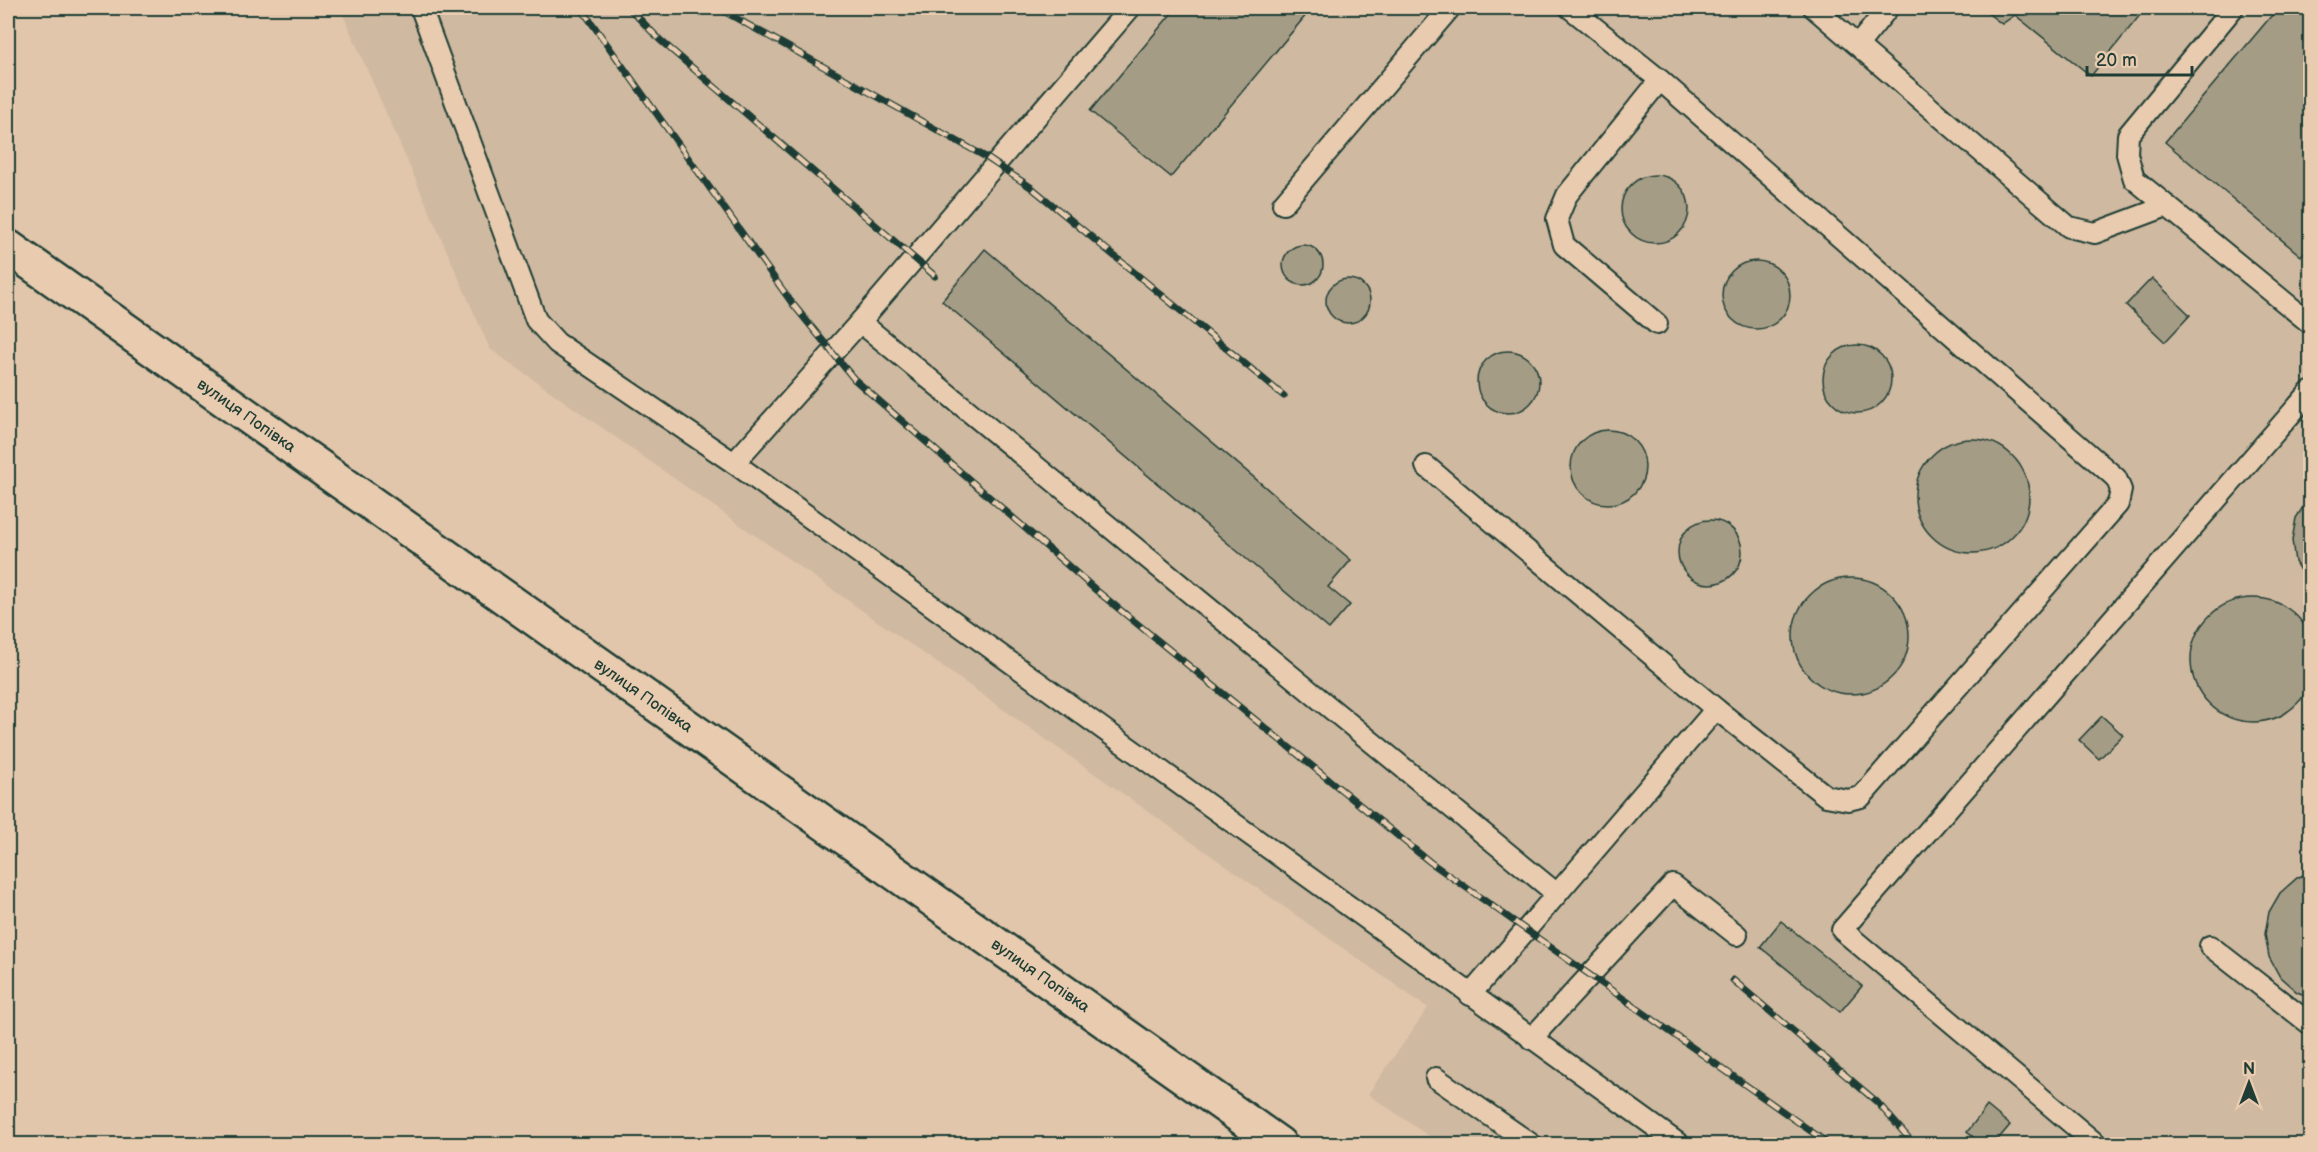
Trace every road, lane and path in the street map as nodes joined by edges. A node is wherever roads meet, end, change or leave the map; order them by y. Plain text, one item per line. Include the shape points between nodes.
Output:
1 (421, 8) edge
2 (1130, 8) edge
3 (1450, 8) edge
4 (1570, 8) edge
5 (1814, 8) edge
6 (1888, 8) edge
7 (2234, 8) edge
8 (1858, 45) junction
9 (1660, 80) junction
10 (1283, 204) dead end
11 (2167, 206) junction
12 (8, 247) edge
13 (860, 322) junction
14 (2310, 323) edge
15 (1657, 324) dead end
16 (2310, 392) edge
17 (734, 463) junction
18 (1426, 466) dead end
19 (1716, 709) junction
20 (1557, 894) junction
21 (1737, 935) dead end
22 (2210, 945) dead end
23 (1470, 995) junction
24 (2310, 1024) edge
25 (1531, 1039) junction
26 (1437, 1078) dead end
27 (1279, 1144) edge
28 (1531, 1144) edge
29 (1679, 1144) edge
30 (2096, 1144) edge

1 - 17 lane via 536,320 557,343
2 - 13 lane
3 - 10 lane
4 - 9 lane
5 - 8 lane
6 - 8 lane
7 - 11 lane via 2128,135 2127,154 2134,179
8 - 11 lane via 2069,227 2095,233
9 - 15 lane via 1567,195 1557,219 1564,245
9 - 19 lane via 2116,478 2121,490 2118,504 1861,797 1848,800 1826,796
11 - 14 lane
12 - 27 main road, вулиця Попівка
13 - 17 lane
13 - 20 lane
16 - 30 lane via 1842,930
17 - 23 lane
18 - 19 lane
19 - 20 lane
20 - 23 lane
21 - 25 lane via 1673,885
22 - 24 lane
23 - 25 lane
25 - 29 lane
26 - 28 lane

